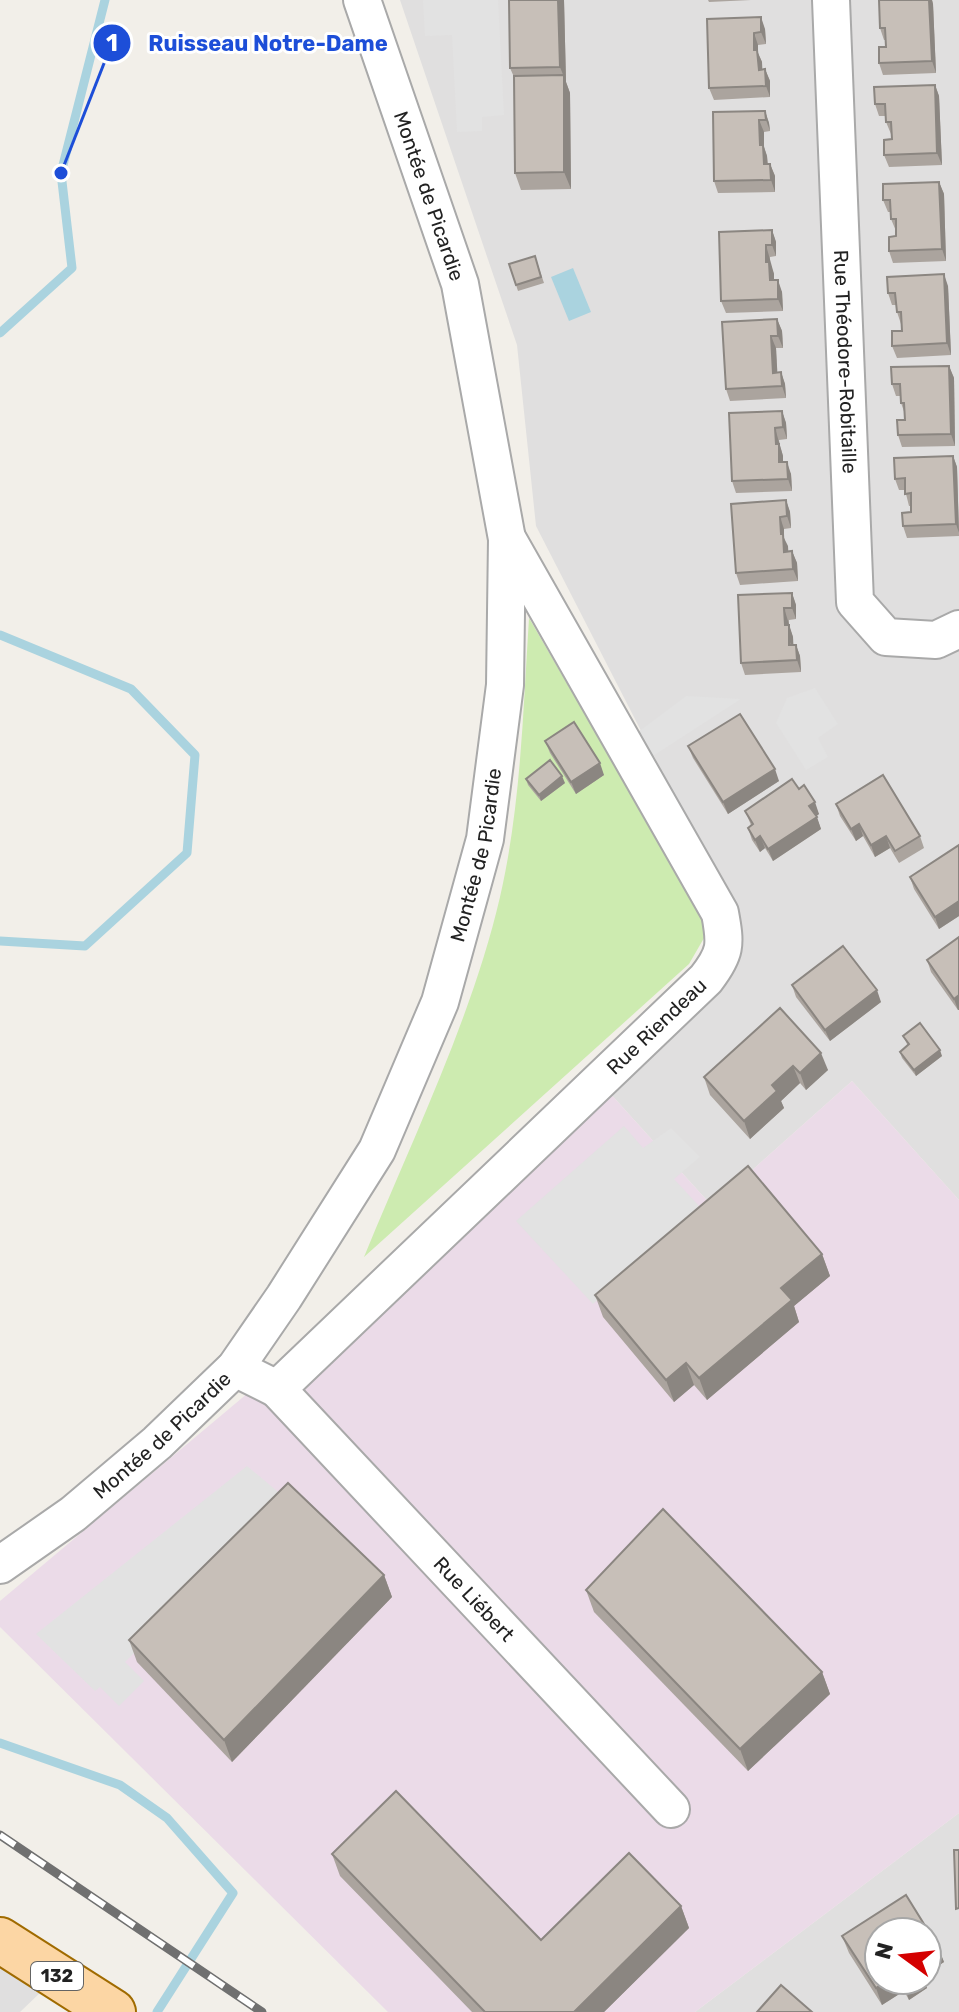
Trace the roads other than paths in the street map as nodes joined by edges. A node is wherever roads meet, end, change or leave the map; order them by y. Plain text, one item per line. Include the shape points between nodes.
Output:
1 (362, 0) edge
2 (831, 0) edge
3 (507, 539) junction
4 (959, 629) edge
5 (235, 1368) junction
6 (277, 1389) junction
7 (0, 1565) edge
8 (671, 1809) dead end
9 (0, 1940) edge
10 (113, 2012) edge

1 - 3 street, Montée de Picardie via 460,284
2 - 4 street, Rue Théodore-Robitaille via 855,602 886,637 936,640
3 - 5 street, Montée de Picardie via 505,685 485,839 440,1002 377,1150
3 - 6 street, Rue Riendeau via 720,913 725,940 721,959
5 - 6 street
5 - 7 street, Montée de Picardie via 85,1504
6 - 8 street, Rue Liébert
9 - 10 main road, 132

